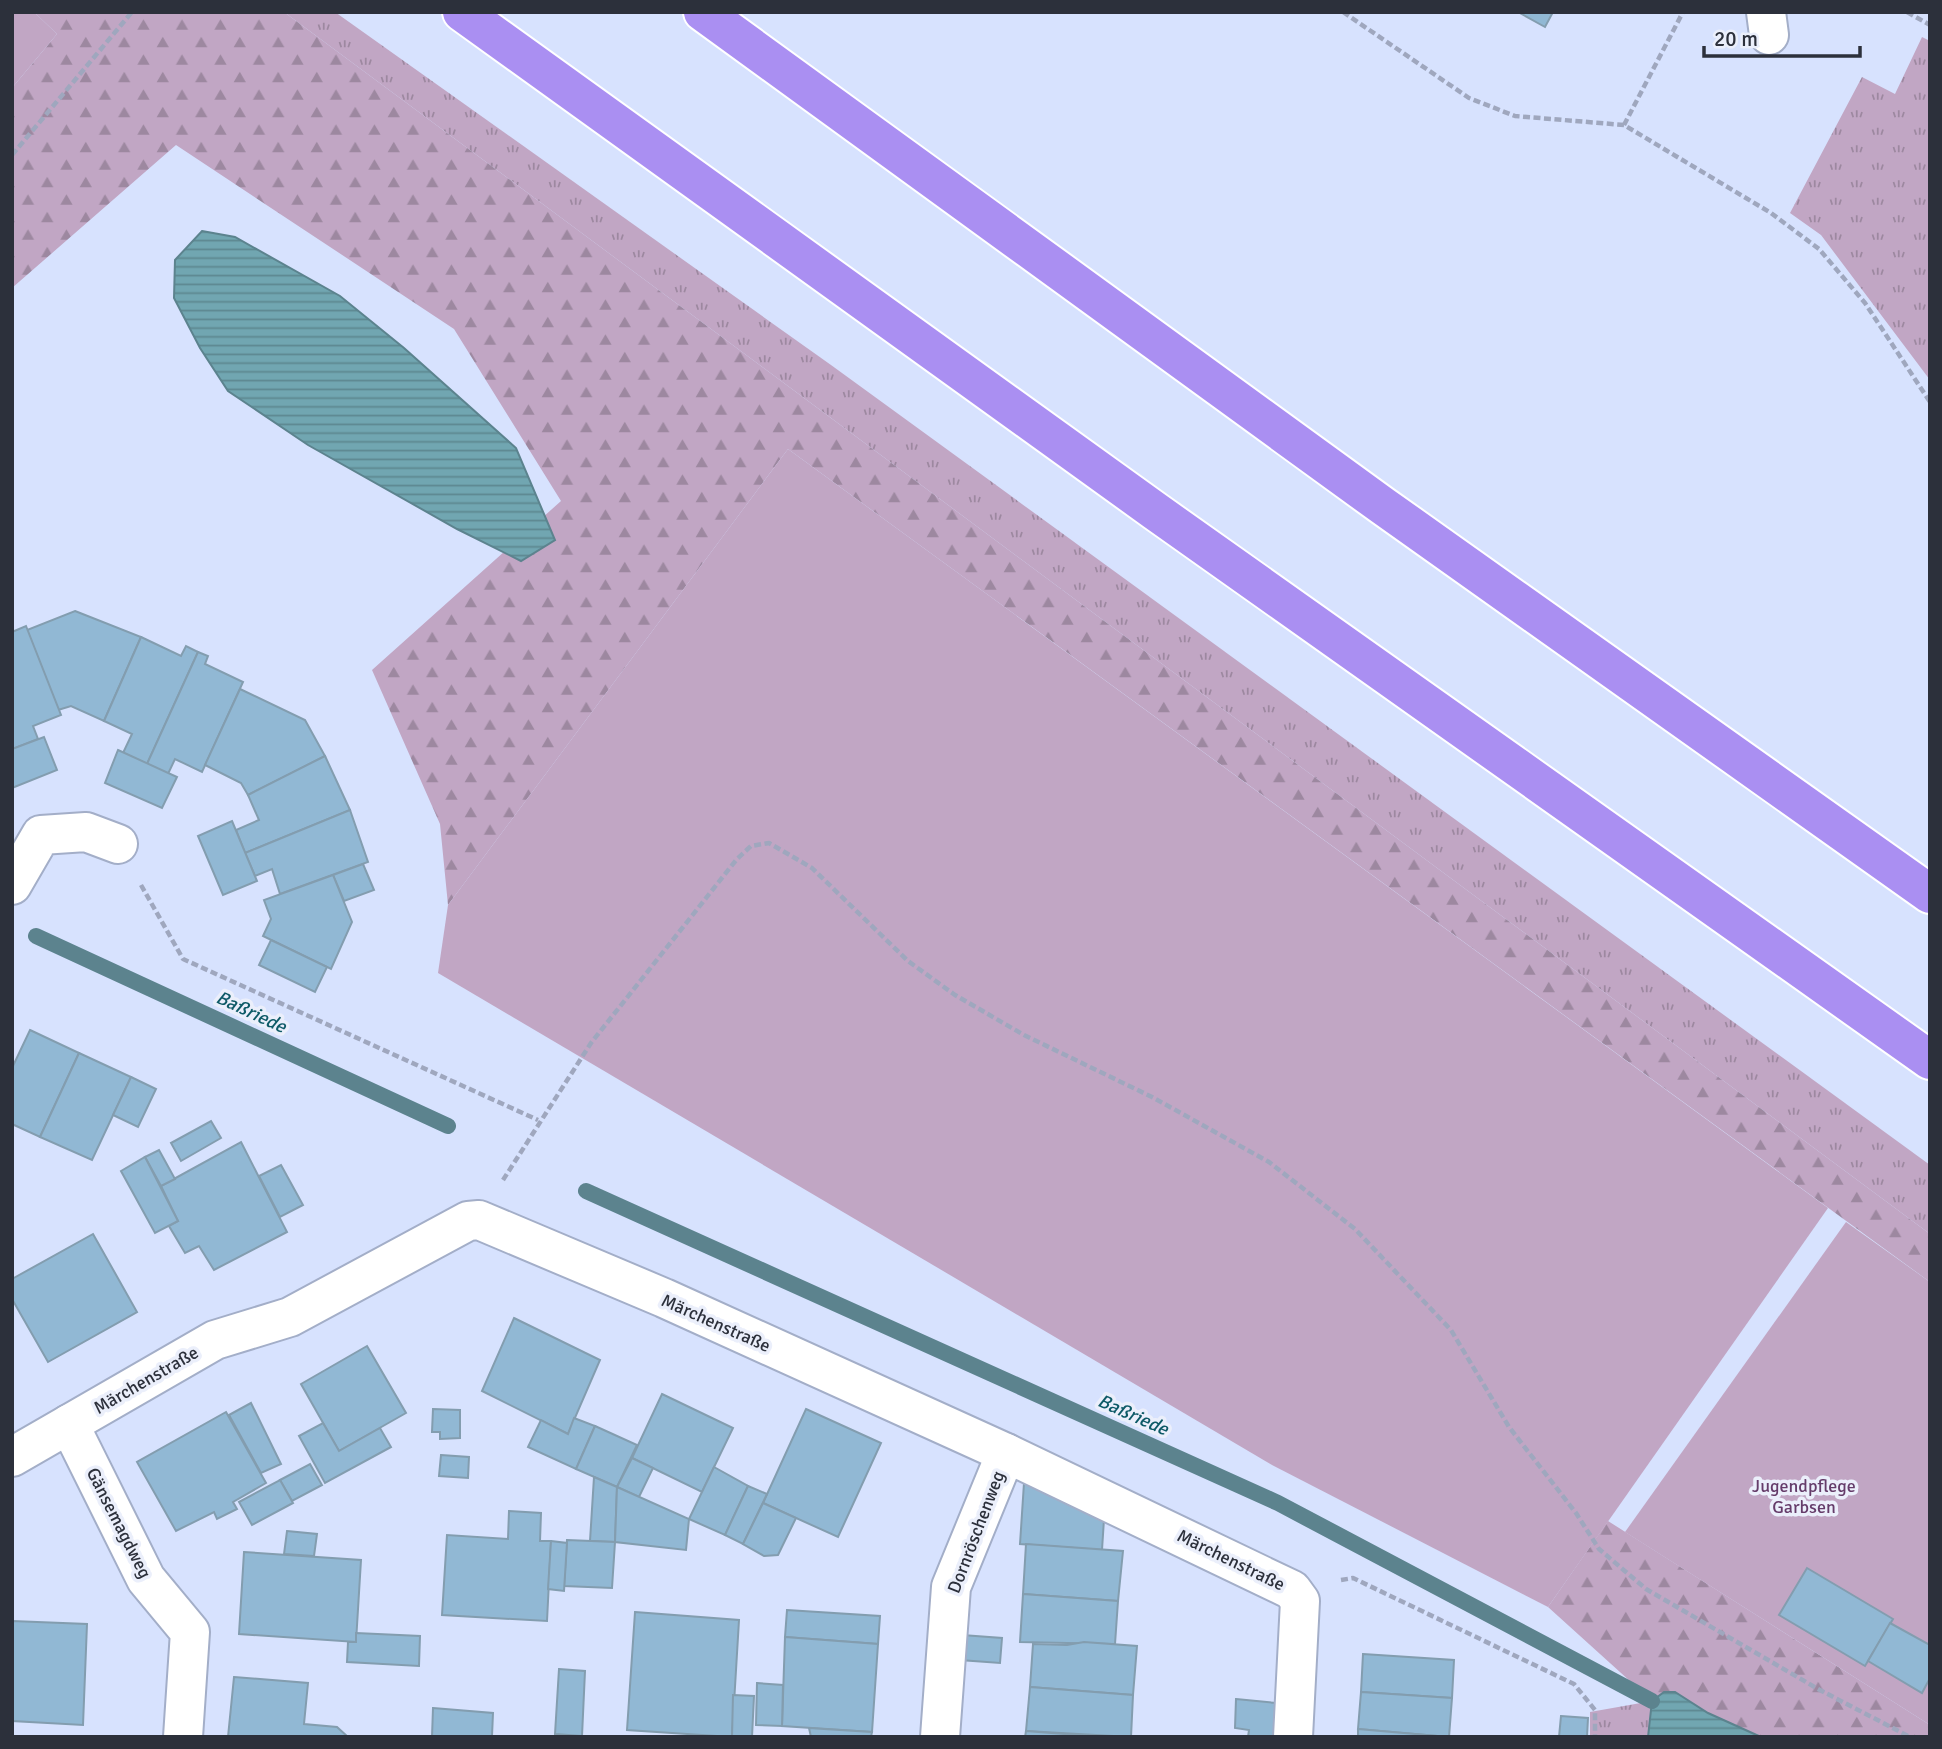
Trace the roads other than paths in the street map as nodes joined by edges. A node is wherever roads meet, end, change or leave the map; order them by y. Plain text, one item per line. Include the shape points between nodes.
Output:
1 (462, 12) edge
2 (704, 12) edge
3 (118, 844) road end
4 (12, 885) edge
5 (1930, 894) edge
6 (1930, 1060) edge
7 (69, 1424) junction
8 (1006, 1453) junction
9 (12, 1457) edge
10 (183, 1737) edge
11 (940, 1737) edge
12 (1293, 1737) edge

1 - 6 highway
2 - 5 highway via 1383,506
3 - 4 street via 86,832 41,835
7 - 8 street, Märchenstraße via 215,1340 290,1317 468,1221 479,1220
7 - 9 street, Märchenstraße
7 - 10 street, Gänsemagdweg via 146,1579 190,1632
8 - 11 street, Dornröschenweg via 951,1587
8 - 12 street, Märchenstraße via 1292,1590 1300,1601

